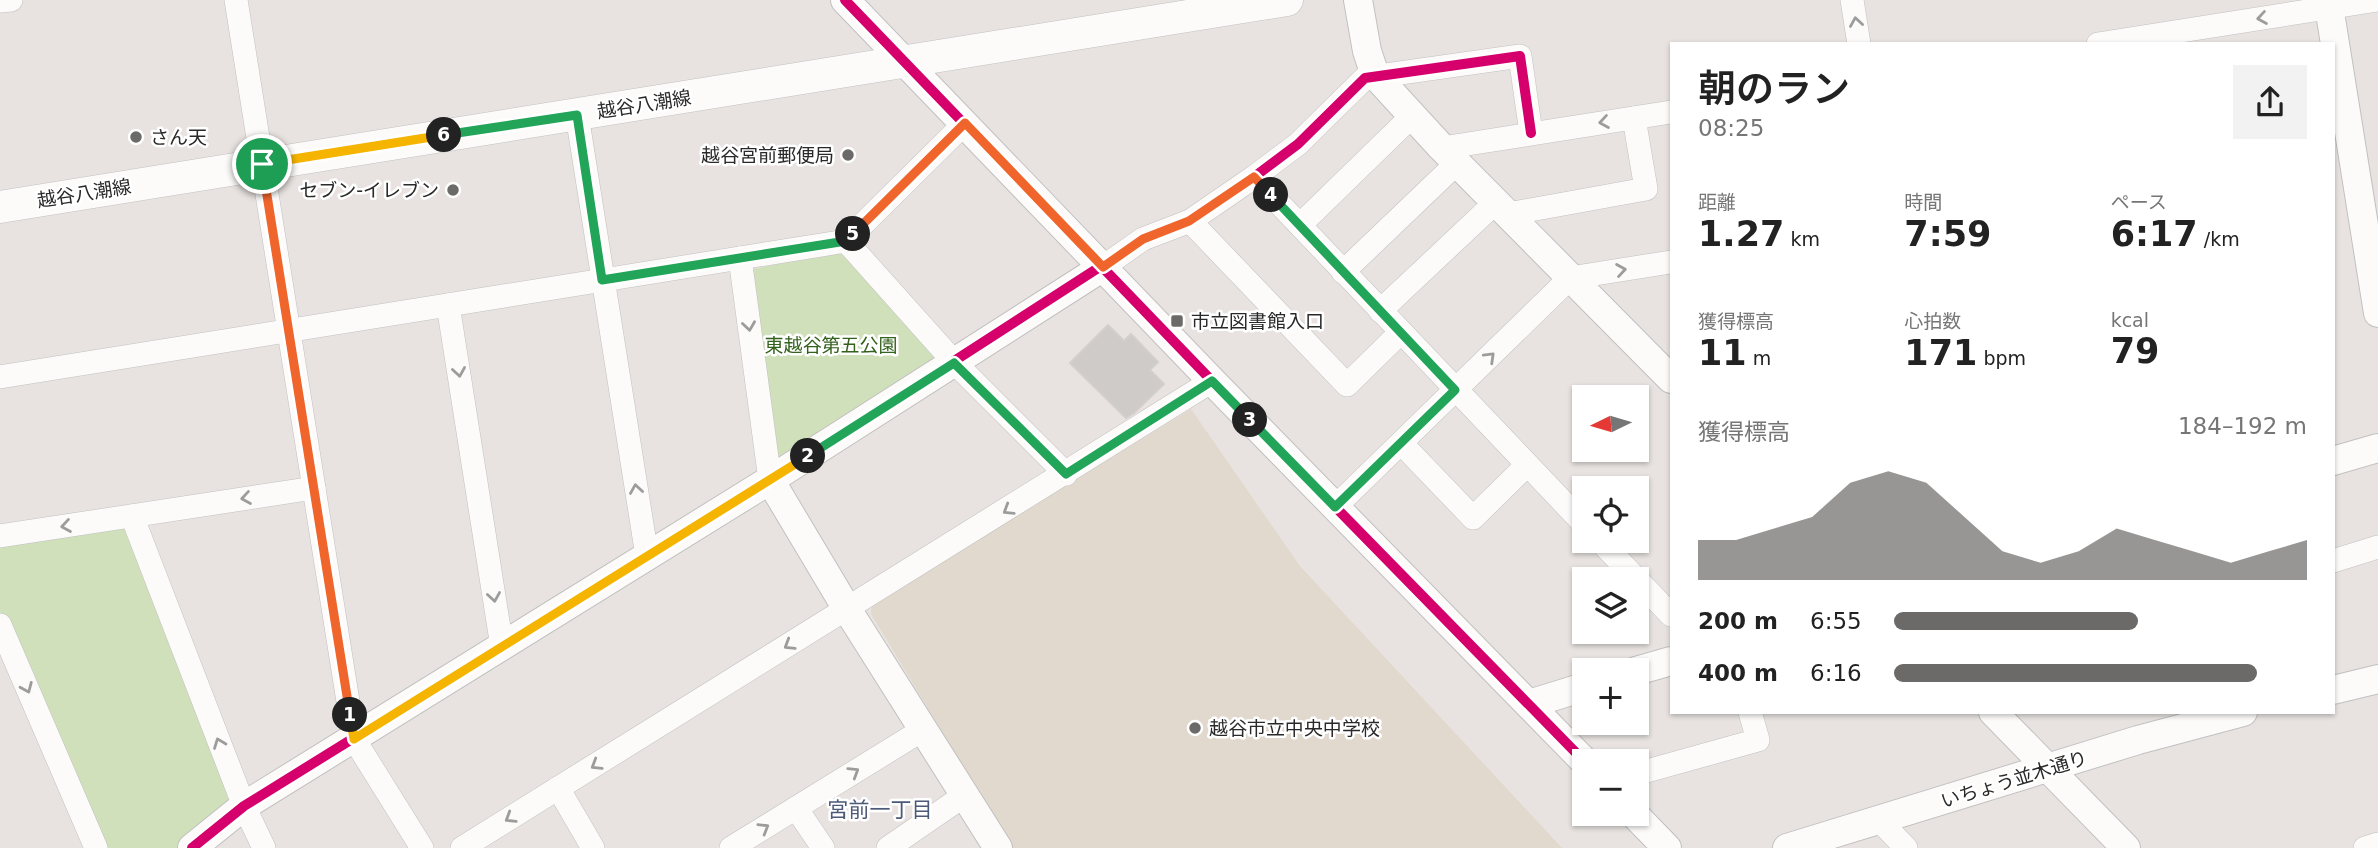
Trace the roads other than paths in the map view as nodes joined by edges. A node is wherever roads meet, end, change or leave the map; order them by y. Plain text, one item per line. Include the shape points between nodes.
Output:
1 (11, 0) edge
2 (236, 0) edge
3 (845, 0) edge
4 (1287, 0) edge
5 (1359, 0) edge
6 (1852, 0) edge
7 (2377, 0) edge
8 (0, 1) edge
9 (2329, 4) edge
10 (2174, 38) edge
11 (1859, 42) edge
12 (2123, 42) edge
13 (906, 61) junction
14 (1375, 75) junction
15 (1670, 112) edge
16 (577, 115) junction
17 (1412, 116) junction
18 (1634, 118) junction
19 (965, 123) junction
20 (1531, 133) junction
21 (1450, 156) junction
22 (262, 164) junction
23 (1254, 177) junction
24 (0, 207) edge
25 (1502, 208) junction
26 (1189, 221) junction
27 (1300, 225) junction
28 (846, 241) junction
29 (740, 258) junction
30 (1670, 262) edge
31 (1103, 267) junction
32 (1343, 271) junction
33 (1570, 278) junction
34 (602, 280) junction
35 (448, 305) junction
36 (2378, 309) edge
37 (1380, 310) junction
38 (289, 331) junction
39 (1401, 332) junction
40 (954, 363) junction
41 (0, 377) edge
42 (1670, 378) edge
43 (1212, 381) junction
44 (1455, 390) junction
45 (1401, 443) junction
46 (2378, 448) edge
47 (2335, 460) edge
48 (1527, 465) junction
49 (1066, 474) junction
50 (770, 480) junction
51 (314, 488) junction
52 (1335, 507) junction
53 (1572, 512) edge
54 (132, 516) junction
55 (0, 536) edge
56 (2378, 547) edge
57 (1612, 553) edge
58 (647, 556) junction
59 (2335, 560) edge
60 (847, 609) junction
61 (1670, 614) edge
62 (0, 625) edge
63 (502, 647) junction
64 (6, 657) edge
65 (1670, 661) edge
66 (1649, 667) edge
67 (2378, 679) edge
68 (2335, 690) edge
69 (1572, 691) edge
70 (1529, 704) junction
71 (1751, 714) edge
72 (1995, 714) edge
73 (2236, 714) edge
74 (924, 729) junction
75 (354, 739) junction
76 (1572, 749) edge
77 (2047, 768) junction
78 (1649, 770) edge
79 (558, 788) junction
80 (965, 794) junction
81 (243, 806) junction
82 (796, 808) junction
83 (1880, 821) junction
84 (1646, 826) edge
85 (2378, 844) edge
86 (736, 847) edge
87 (96, 848) edge
88 (192, 848) edge
89 (264, 848) edge
90 (422, 848) edge
91 (463, 848) edge
92 (593, 848) edge
93 (824, 848) edge
94 (888, 848) edge
95 (998, 848) edge
96 (1667, 848) edge
97 (1787, 848) edge
98 (1906, 848) edge
99 (2126, 848) edge
100 (2365, 848) edge

1 - 8 street
2 - 22 street
3 - 13 street
4 - 13 main road, 越谷八潮線
5 - 14 street
11 -> 6 street
7 - 9 street
9 -> 10 street
9 - 36 street
10 - 12 street
13 - 16 main road, 越谷八潮線
13 - 19 street
14 - 17 street
14 - 20 street via 1520,56
14 - 23 street via 1365,78 1297,144
15 - 18 street
16 - 22 main road, 越谷八潮線
16 - 34 street
17 - 21 street
17 - 27 street
18 -> 20 street
18 - 25 street via 1646,189
19 - 28 street
19 - 31 street
20 - 21 street
21 - 25 street
21 - 32 street
22 - 24 main road, 越谷八潮線
22 - 38 street
23 - 26 street
23 - 27 street
25 - 33 street
25 - 37 street
26 - 31 street via 1143,239
26 - 39 street via 1347,385
27 - 32 street
28 - 29 street
28 - 40 street
29 - 34 street
29 -> 50 street
33 -> 30 street
31 - 40 street
31 - 43 street
32 - 37 street
33 - 42 street
44 -> 33 street
34 - 35 street
58 -> 34 street
35 - 38 street
35 -> 63 street
37 - 39 street
38 - 41 street
38 - 51 street
39 - 44 street
40 - 49 street
40 - 50 street
43 - 49 street
43 - 52 street
44 - 45 street
44 - 48 street
45 - 48 street via 1473,518
45 - 52 street
46 - 47 street
48 - 53 street
49 -> 60 street
50 - 58 street
50 - 60 street
51 -> 54 street
51 - 75 street
52 - 70 street
54 -> 55 street
81 -> 54 street
56 - 59 street
57 - 61 street
58 - 63 street
60 - 74 street
60 -> 79 street
62 - 64 street
63 - 75 street
64 -> 87 street
65 - 66 street
67 - 68 street
69 - 70 street
70 - 76 street
71 - 78 street via 1758,740
72 - 77 street
73 - 77 street, いちょう並木通り
74 - 80 street
82 -> 74 street
75 - 81 street
75 - 90 street
77 - 83 street, いちょう並木通り
77 - 99 street
79 -> 91 street
79 - 92 street
80 - 94 street
80 - 95 street
81 - 88 street
81 - 89 street
86 -> 82 street
82 - 93 street
83 - 97 street, いちょう並木通り
83 - 98 street
84 - 96 street
85 - 100 street

